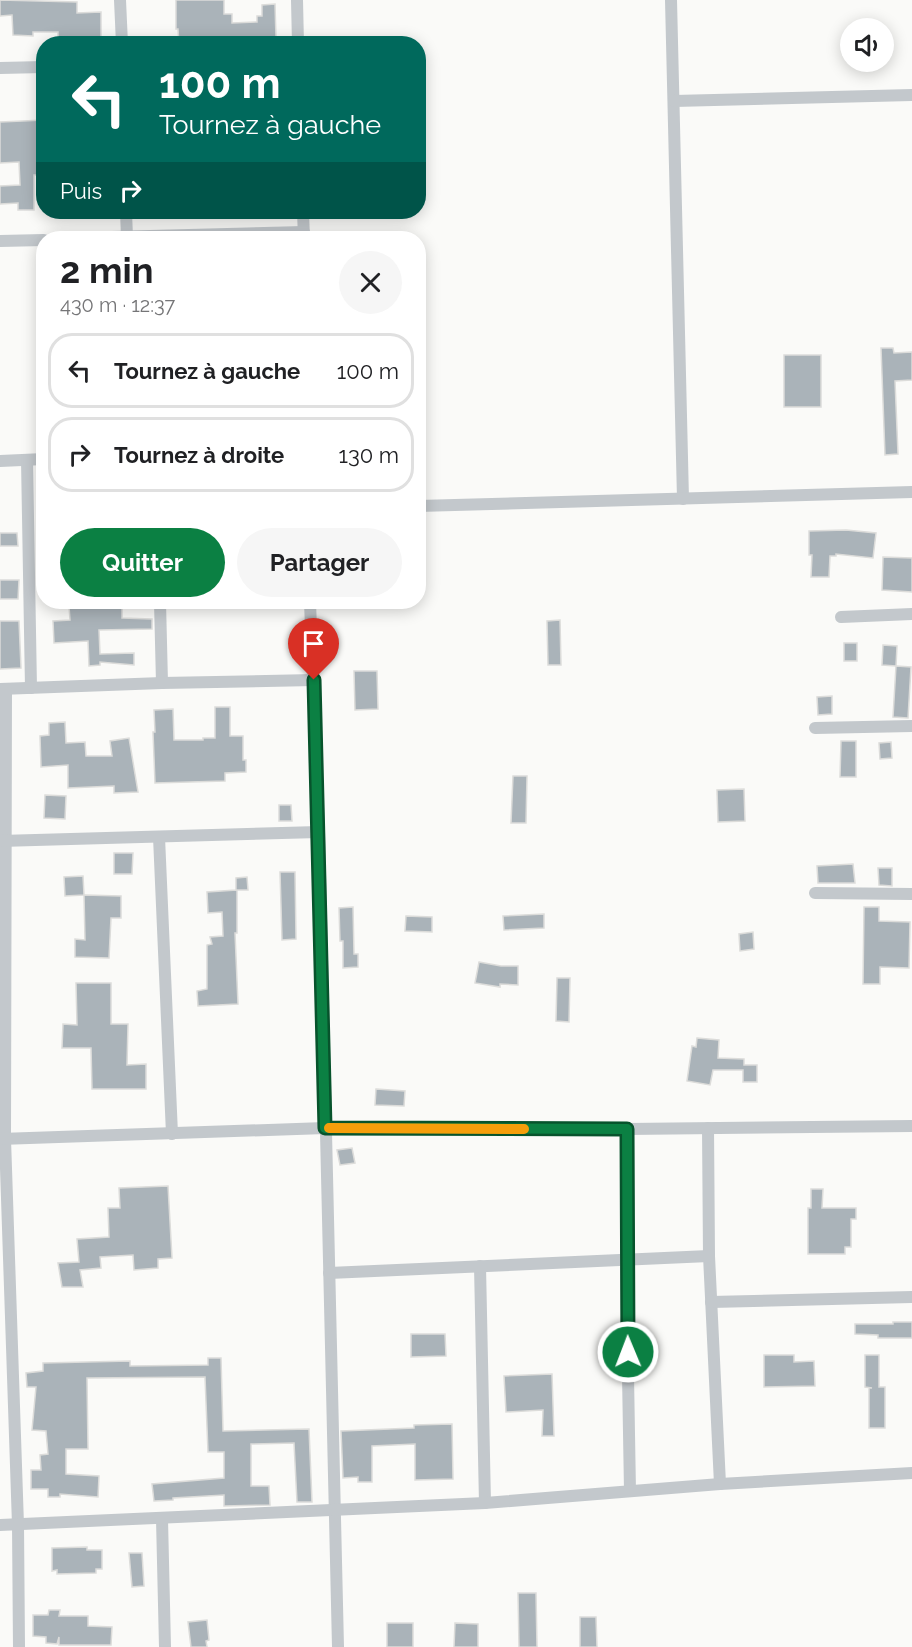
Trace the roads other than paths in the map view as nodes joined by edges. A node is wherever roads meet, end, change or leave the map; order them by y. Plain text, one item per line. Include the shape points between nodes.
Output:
1 (120, 0) edge
2 (297, 0) edge
3 (671, 0) edge
4 (122, 36) edge
5 (298, 36) edge
6 (36, 67) edge
7 (0, 68) edge
8 (912, 95) edge
9 (674, 101) junction
10 (36, 240) edge
11 (0, 241) edge
12 (36, 459) edge
13 (27, 460) junction
14 (0, 461) edge
15 (912, 492) edge
16 (683, 499) junction
17 (426, 506) edge
18 (160, 609) edge
19 (310, 609) edge
20 (912, 614) edge
21 (842, 617) dead end
22 (314, 680) junction
23 (162, 683) junction
24 (31, 688) junction
25 (3, 689) edge
26 (912, 726) edge
27 (815, 728) dead end
28 (319, 832) junction
29 (159, 837) junction
30 (3, 841) edge
31 (815, 893) dead end
32 (912, 894) edge
33 (3, 978) edge
34 (912, 1126) edge
35 (325, 1128) junction
36 (708, 1128) junction
37 (627, 1129) junction
38 (172, 1134) junction
39 (3, 1139) edge
40 (709, 1256) junction
41 (626, 1259) junction
42 (480, 1266) junction
43 (329, 1273) junction
44 (912, 1296) edge
45 (711, 1302) junction
46 (912, 1473) edge
47 (720, 1484) junction
48 (630, 1491) junction
49 (485, 1503) junction
50 (335, 1511) junction
51 (162, 1519) junction
52 (0, 1525) edge
53 (18, 1525) junction
54 (19, 1647) edge
55 (165, 1647) edge
56 (338, 1647) edge

1 - 4 street
2 - 5 street
3 - 9 street
6 - 7 street
8 - 9 street
9 - 16 street
10 - 11 street
12 - 13 street
13 - 14 street
13 - 24 street
15 - 16 street
16 - 17 street
18 - 23 street
19 - 22 street
20 - 21 street
22 - 23 street
22 - 28 street
23 - 24 street
24 - 25 street
25 - 30 street
26 - 27 street
28 - 29 street
28 - 35 street
29 - 30 street
29 - 38 street
30 - 33 street
31 - 32 street
33 - 39 street
34 - 36 street
35 - 37 street
35 - 38 street
35 - 43 street
36 - 37 street
36 - 40 street
37 - 41 street
38 - 39 street
39 - 53 street
40 - 41 street
40 - 45 street
41 - 42 street
41 - 48 street
42 - 43 street
42 - 49 street
43 - 50 street
44 - 45 street
45 - 47 street
46 - 47 street
47 - 48 street
48 - 49 street
49 - 50 street
50 - 51 street
50 - 56 street
51 - 53 street
51 - 55 street
52 - 53 street
53 - 54 street

